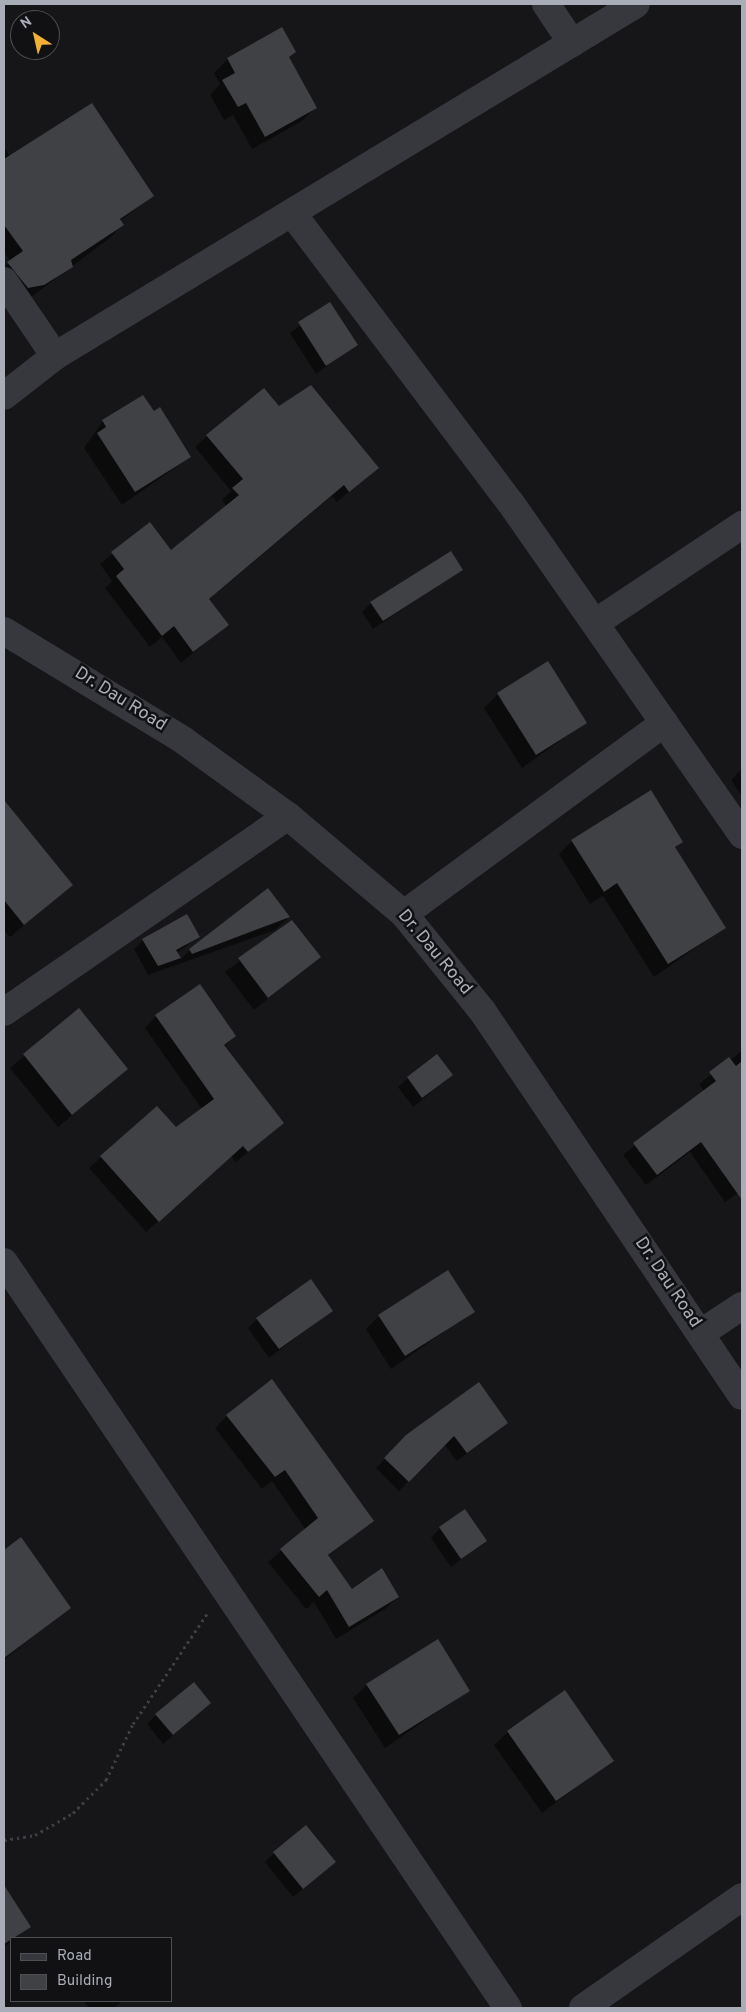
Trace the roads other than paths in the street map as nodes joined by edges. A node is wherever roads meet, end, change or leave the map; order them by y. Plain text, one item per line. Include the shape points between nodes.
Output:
1 (546, 4) edge
2 (636, 4) edge
3 (572, 43) junction
4 (292, 213) junction
5 (4, 281) edge
6 (55, 356) junction
7 (4, 396) edge
8 (742, 525) edge
9 (595, 623) junction
10 (4, 630) edge
11 (664, 723) junction
12 (288, 816) junction
13 (742, 835) edge
14 (404, 914) junction
15 (4, 1012) edge
16 (4, 1262) edge
17 (742, 1306) edge
18 (701, 1333) junction
19 (742, 1396) edge
20 (742, 1898) edge
21 (508, 2008) edge
22 (583, 2008) edge

1 - 3 street
2 - 3 street
3 - 4 street
4 - 6 street
4 - 9 street
5 - 6 street
6 - 7 street
8 - 9 street
9 - 11 street
10 - 12 street, Dr. Dau Road via 184,740
11 - 13 street
11 - 14 street
12 - 14 street, Dr. Dau Road
12 - 15 street
14 - 18 street, Dr. Dau Road via 483,1012
16 - 21 street
17 - 18 street
18 - 19 street, Dr. Dau Road
20 - 22 street

